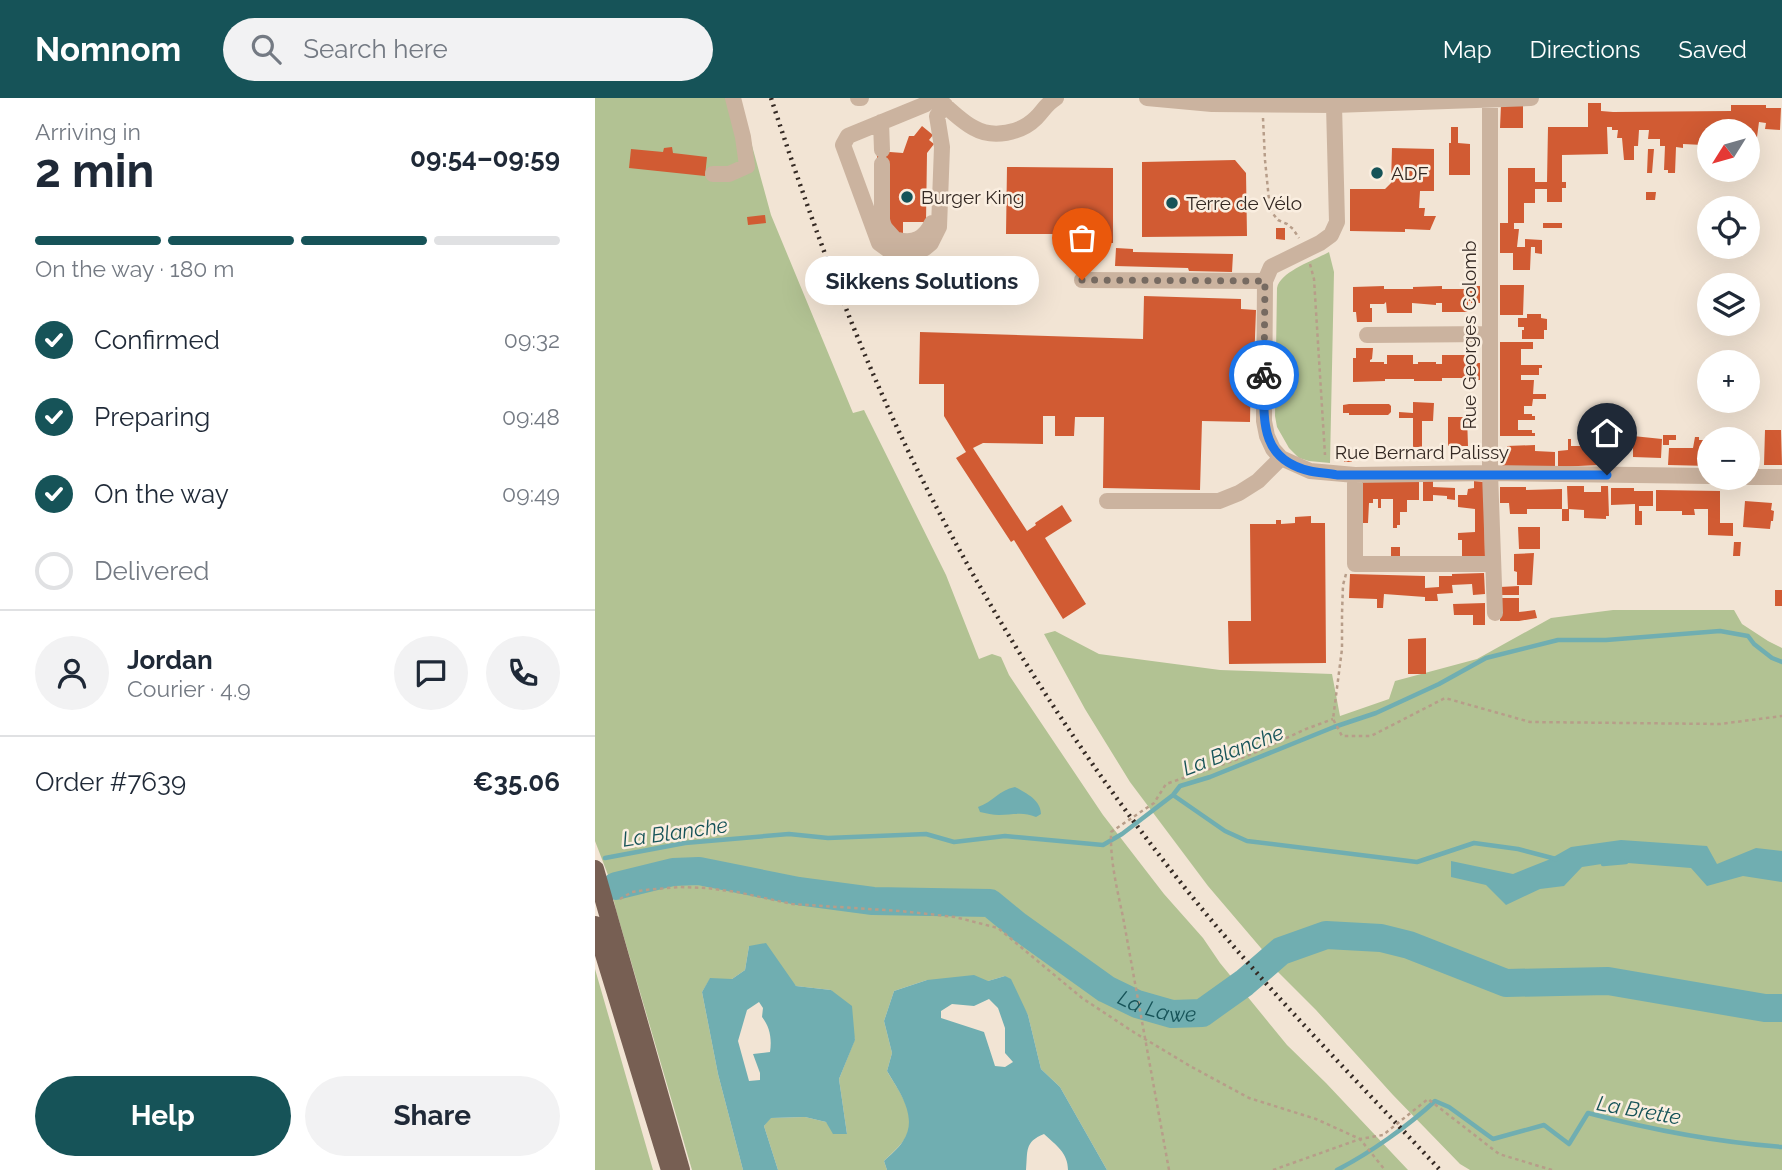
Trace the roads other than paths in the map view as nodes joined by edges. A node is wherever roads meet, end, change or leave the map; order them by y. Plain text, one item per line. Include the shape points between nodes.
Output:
1 (733, 98) edge
2 (1056, 98) edge
3 (1147, 98) edge
4 (1531, 98) edge
5 (1490, 99) edge
6 (938, 100) edge
7 (1429, 100) edge
8 (1334, 105) junction
9 (881, 122) junction
10 (942, 149) junction
11 (713, 174) dead end
12 (1082, 280) dead end
13 (1265, 281) junction
14 (1490, 334) junction
15 (1367, 335) dead end
16 (1281, 458) junction
17 (1490, 473) junction
18 (1355, 475) junction
19 (1697, 476) edge
20 (1760, 477) edge
21 (1782, 477) edge
22 (1107, 501) dead end
23 (1493, 564) junction
24 (1495, 613) dead end
25 (595, 869) edge
26 (595, 925) edge
27 (670, 1170) edge
28 (681, 1170) edge

1 - 11 street via 747,166 729,174
2 - 6 street via 1017,131 999,134 975,129
3 - 8 street via 1212,104
4 - 5 street
5 - 7 street
5 - 14 street, Rue Georges Colomb
6 - 9 street
6 - 10 street
7 - 8 street
8 - 13 street via 1337,222 1331,235 1271,267
9 - 10 street via 882,220 895,239 911,242 931,227 932,163
9 - 10 street via 848,136 843,145 879,243 894,254 915,254 930,243 939,227
12 - 13 street
13 - 16 street via 1264,421 1267,436
14 - 15 street
14 - 17 street, Rue Georges Colomb
16 - 18 street, Rue Bernard Palissy via 1310,471
16 - 22 street via 1258,481 1219,501
17 - 18 street, Rue Bernard Palissy
17 - 19 street, Rue Bernard Palissy
17 - 23 street, Rue Georges Colomb
18 - 23 street via 1355,564
20 - 21 street
23 - 24 street, Rue Georges Colomb
25 - 28 main road
26 - 27 main road

